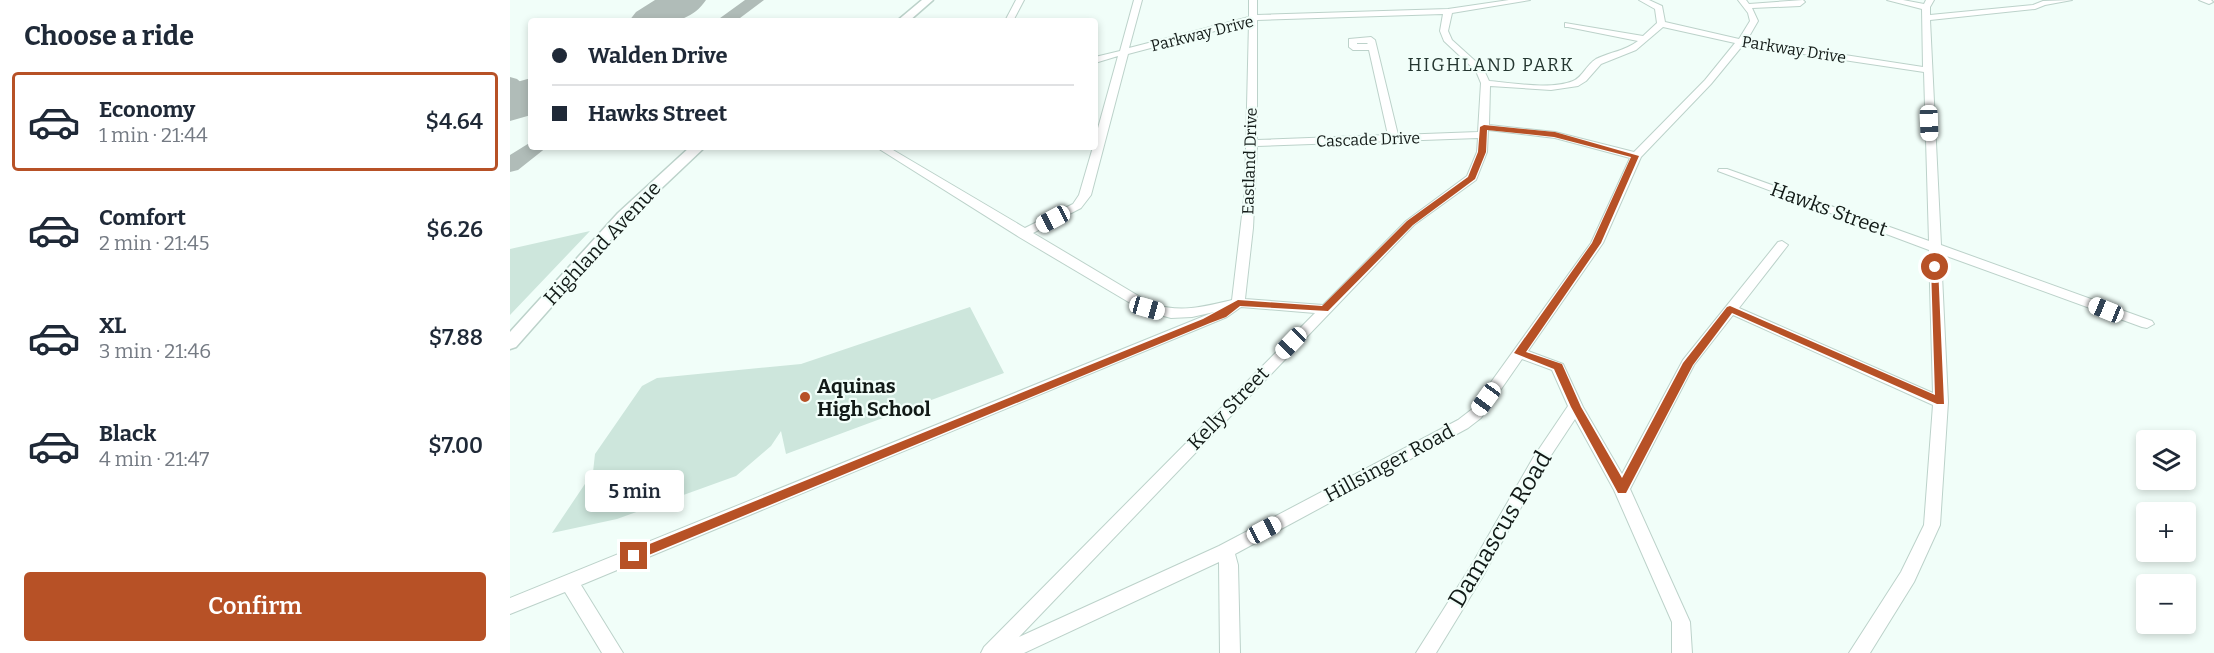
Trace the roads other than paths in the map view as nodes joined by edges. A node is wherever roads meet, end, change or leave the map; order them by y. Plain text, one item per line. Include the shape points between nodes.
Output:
1 (928, 0) edge
2 (1020, 0) edge
3 (1138, 0) edge
4 (1253, 0) edge
5 (1526, 0) edge
6 (1643, 0) edge
7 (1796, 0) edge
8 (1891, 0) edge
9 (2068, 0) edge
10 (1745, 3) edge
11 (1927, 8) edge
12 (1448, 11) junction
13 (906, 18) edge
14 (1011, 18) edge
15 (1253, 18) junction
16 (1661, 21) junction
17 (1568, 25) dead end
18 (1643, 39) junction
19 (1742, 42) junction
20 (1372, 47) dead end
21 (1124, 53) junction
22 (1098, 59) edge
23 (1927, 70) junction
24 (1486, 83) junction
25 (1100, 127) edge
26 (1484, 131) junction
27 (1394, 138) junction
28 (1251, 143) junction
29 (694, 150) edge
30 (886, 150) edge
31 (1095, 150) edge
32 (1636, 156) junction
33 (1723, 171) dead end
34 (1023, 234) junction
35 (1782, 245) dead end
36 (1934, 247) junction
37 (1238, 303) junction
38 (1324, 309) junction
39 (1730, 309) junction
40 (1171, 314) junction
41 (2147, 324) dead end
42 (1175, 334) junction
43 (510, 343) edge
44 (1520, 353) junction
45 (1941, 402) junction
46 (1576, 407) junction
47 (1622, 489) junction
48 (1225, 551) junction
49 (569, 582) junction
50 (510, 606) edge
51 (613, 653) edge
52 (991, 653) edge
53 (1004, 653) edge
54 (1230, 653) edge
55 (1426, 653) edge
56 (1682, 653) edge
57 (1859, 653) edge

1 - 13 main road
2 - 14 street
3 - 21 street
4 - 15 street, Eastland Drive
5 - 12 street, Parkway Drive
6 - 16 street via 1659,8
7 - 10 street via 1800,4
8 - 11 street
9 - 11 street via 2035,7
10 - 19 street, Hillsinger Road via 1754,21
11 - 23 street
12 - 15 street, Parkway Drive via 1338,11
12 - 24 street via 1444,32 1448,42 1480,70
15 - 21 street, Parkway Drive
15 - 28 street, Eastland Drive
16 - 18 street
16 - 19 street, Parkway Drive
17 - 18 street
18 - 24 street via 1627,52 1597,63 1583,80 1571,85
19 - 23 street, Parkway Drive
19 - 32 street, Hillsinger Road
20 - 27 street
21 - 22 street, Parkway Drive
21 - 25 street
23 - 36 street
24 - 26 street, Kelly Street
26 - 27 street, Cascade Drive
26 - 32 street, Cascade Drive via 1555,135
26 - 38 street, Kelly Street via 1480,159 1472,178 1410,223
27 - 28 street, Cascade Drive
28 - 37 street, Eastland Drive via 1244,271
29 - 43 main road, Highland Avenue via 638,201
30 - 34 street
31 - 34 street via 1085,195 1077,206
32 - 44 street, Hillsinger Road via 1597,243
33 - 36 street, Hawks Street
34 - 40 street via 1147,308
35 - 39 street
36 - 41 street, Hawks Street
36 - 45 street
37 - 38 street
37 - 40 street
37 - 42 street
38 - 52 street, Kelly Street
39 - 45 street
39 - 47 street via 1688,363
40 - 42 street via 1177,326
42 - 49 street
44 - 46 street via 1558,367
44 - 48 street, Hillsinger Road via 1476,414 1463,424
45 - 57 street via 1932,525 1908,578
46 - 47 street
46 - 55 street, Damascus Road
47 - 56 street via 1682,622
48 - 53 street, Hillsinger Road
48 - 54 street via 1229,565
49 - 50 street
49 - 51 street

